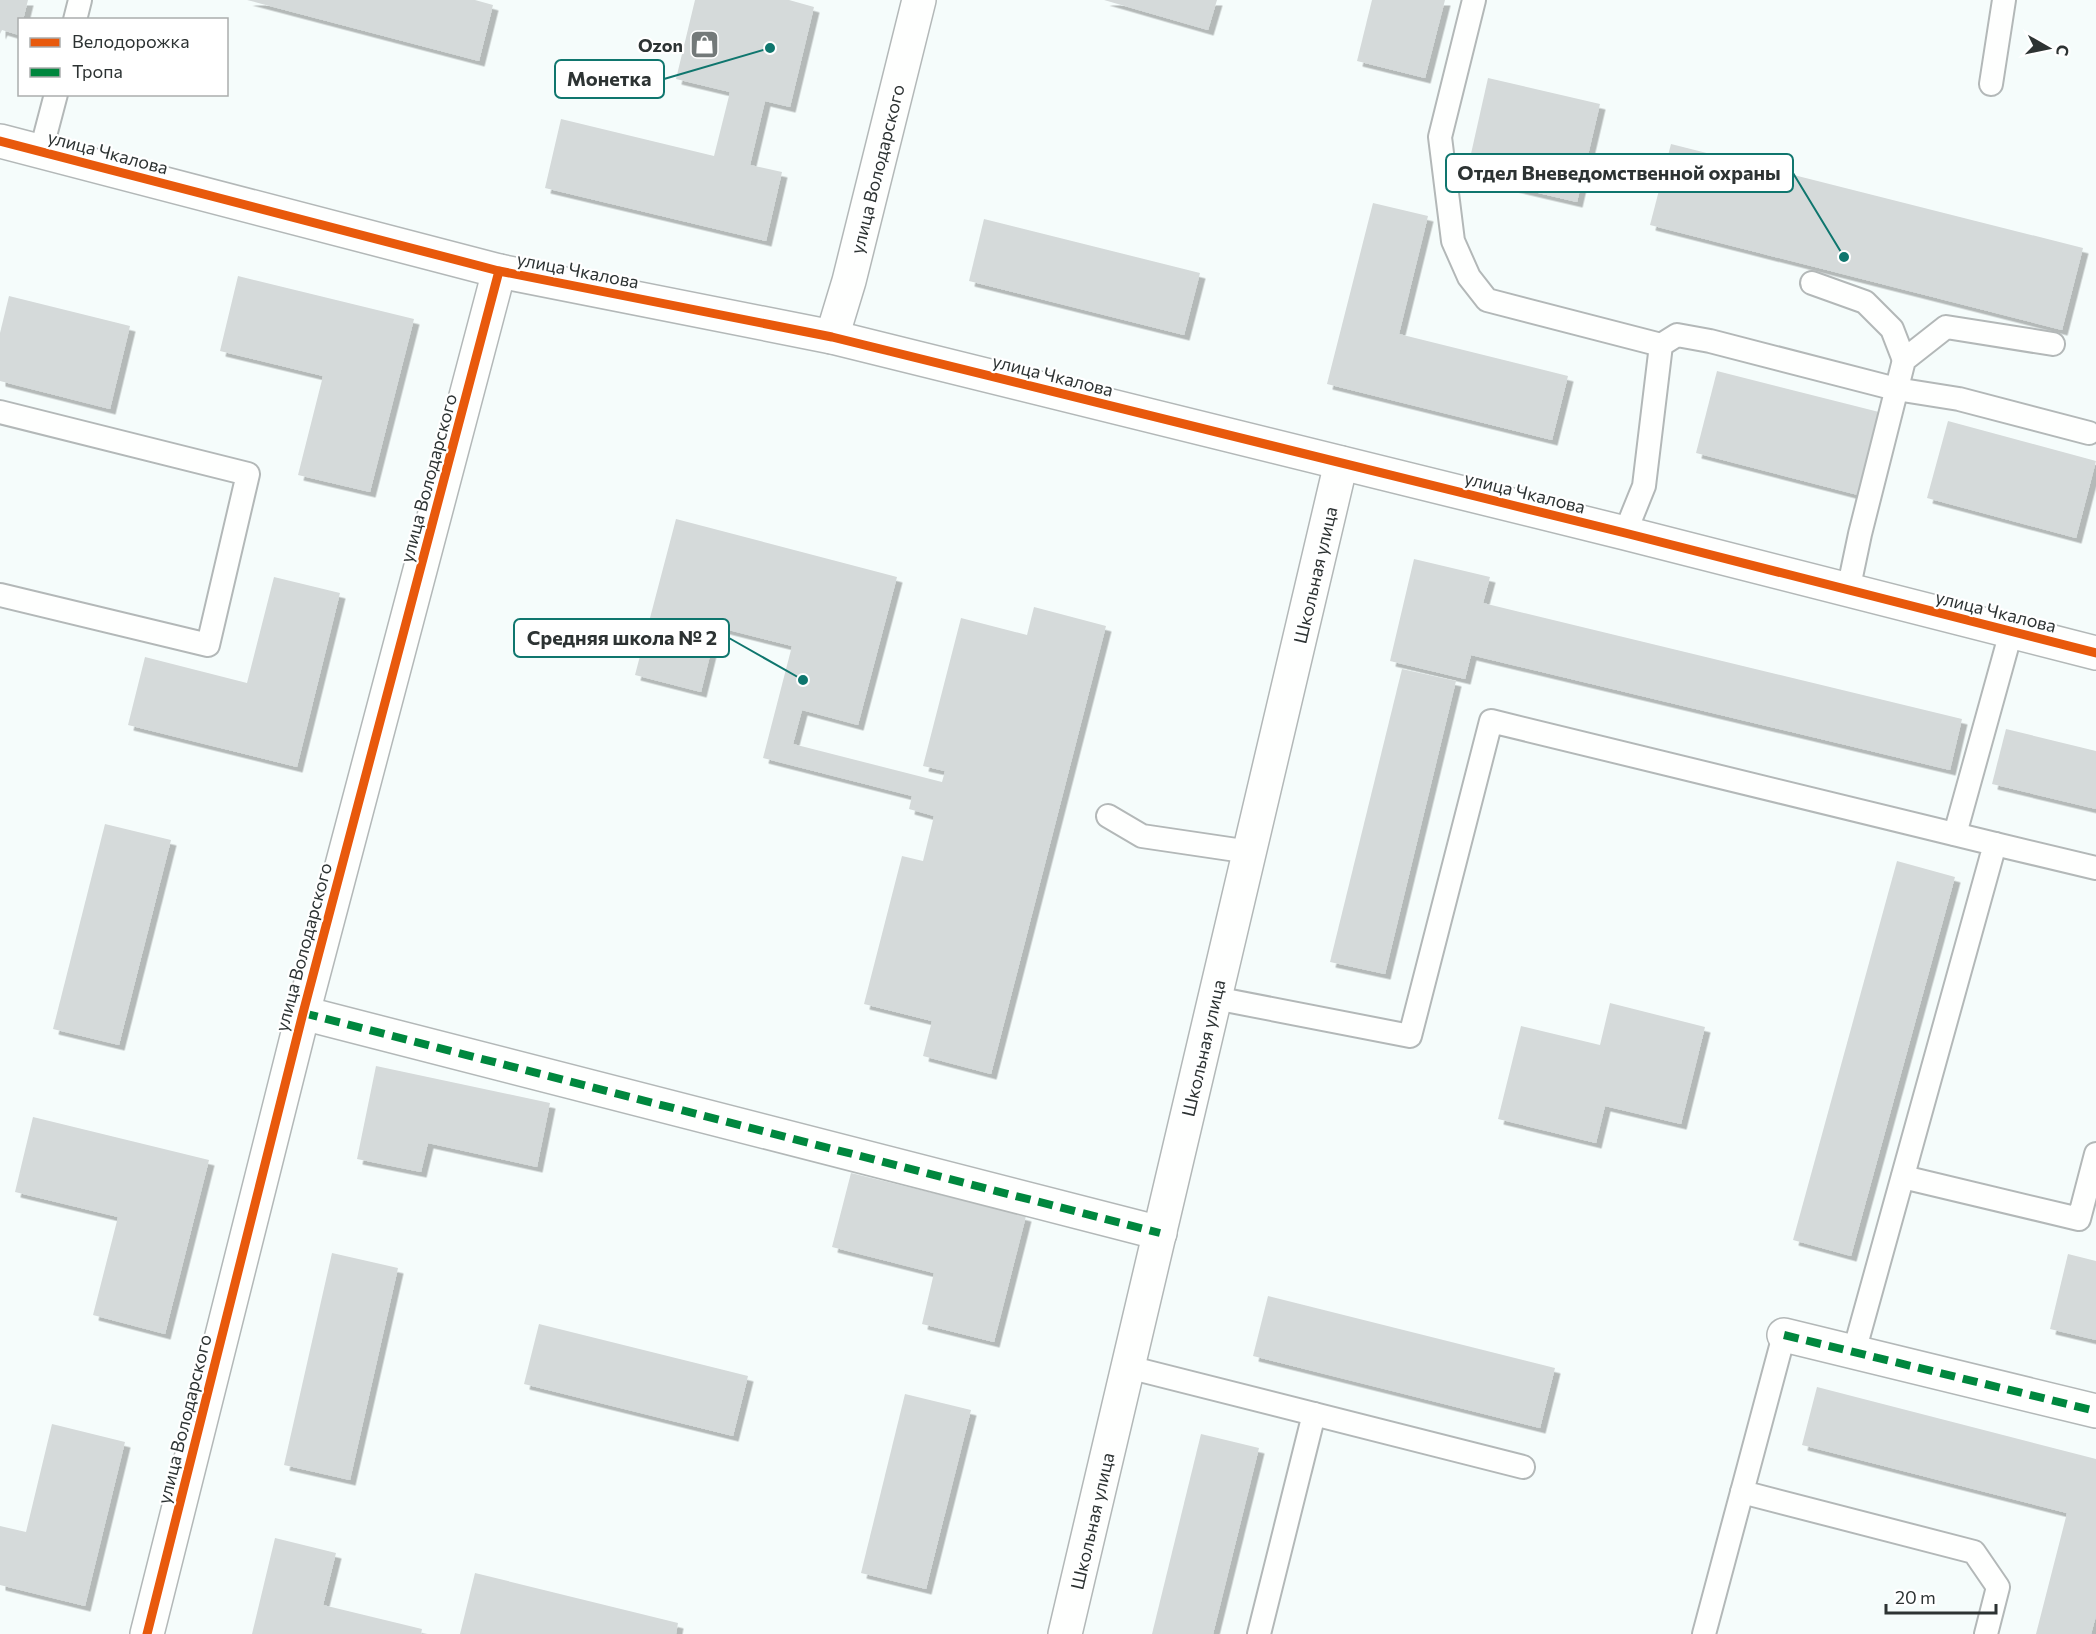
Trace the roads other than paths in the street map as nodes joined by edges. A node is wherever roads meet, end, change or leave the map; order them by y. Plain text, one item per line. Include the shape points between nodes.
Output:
1 (81, 0) edge
2 (919, 0) edge
3 (1473, 0) edge
4 (2004, 0) edge
5 (76, 18) edge
6 (1990, 84) dead end
7 (55, 96) edge
8 (1, 144) edge
9 (41, 152) junction
10 (499, 271) junction
11 (1812, 283) dead end
12 (832, 338) junction
13 (2053, 344) dead end
14 (1661, 345) junction
15 (1904, 360) junction
16 (1896, 389) junction
17 (0, 412) edge
18 (2089, 433) dead end
19 (1341, 463) junction
20 (1625, 533) junction
21 (1848, 591) junction
22 (0, 595) edge
23 (2011, 632) junction
24 (2096, 653) edge
25 (1108, 816) dead end
26 (1955, 834) junction
27 (1995, 844) junction
28 (1250, 852) junction
29 (2096, 868) edge
30 (1215, 998) junction
31 (303, 1013) junction
32 (2096, 1154) edge
33 (1903, 1177) junction
34 (1160, 1233) junction
35 (1784, 1335) joint
36 (1854, 1352) junction
37 (1128, 1368) junction
38 (2096, 1411) edge
39 (1314, 1414) junction
40 (1524, 1467) dead end
41 (1742, 1492) junction
42 (147, 1634) edge
43 (1065, 1634) edge
44 (1259, 1634) edge
45 (1704, 1634) edge
46 (1986, 1634) edge

1 - 5 lane
2 - 12 street, улица Володарского
3 - 14 lane via 1440,137 1453,241 1469,277 1487,300
4 - 6 lane
7 - 9 lane
8 - 9 street, улица Чкалова
9 - 10 street, улица Чкалова
10 - 12 street, улица Чкалова
10 - 31 street, улица Володарского
11 - 15 lane via 1865,302 1892,329
12 - 19 street, улица Чкалова
13 - 15 lane via 1946,327
14 - 16 lane via 1677,335 1710,341
14 - 20 lane via 1644,486
15 - 16 lane
16 - 18 lane via 1959,399
16 - 21 lane
17 - 22 lane via 248,474 208,645
19 - 20 street, улица Чкалова
19 - 28 street, Школьная улица
20 - 21 street, улица Чкалова
21 - 23 street, улица Чкалова
23 - 24 street, улица Чкалова
23 - 26 lane
25 - 28 lane via 1142,836
26 - 27 lane
26 - 30 lane via 1491,721 1410,1036
27 - 29 lane
27 - 33 lane
28 - 30 street, Школьная улица
30 - 34 street, Школьная улица
31 - 34 street
31 - 42 street, улица Володарского
32 - 33 lane via 2079,1219
33 - 36 lane
34 - 37 street, Школьная улица
35 - 36 street
35 - 41 lane
36 - 38 street
37 - 39 lane
37 - 43 street, Школьная улица
39 - 40 lane
39 - 44 lane
41 - 45 lane
41 - 46 lane via 1974,1552 1998,1587

